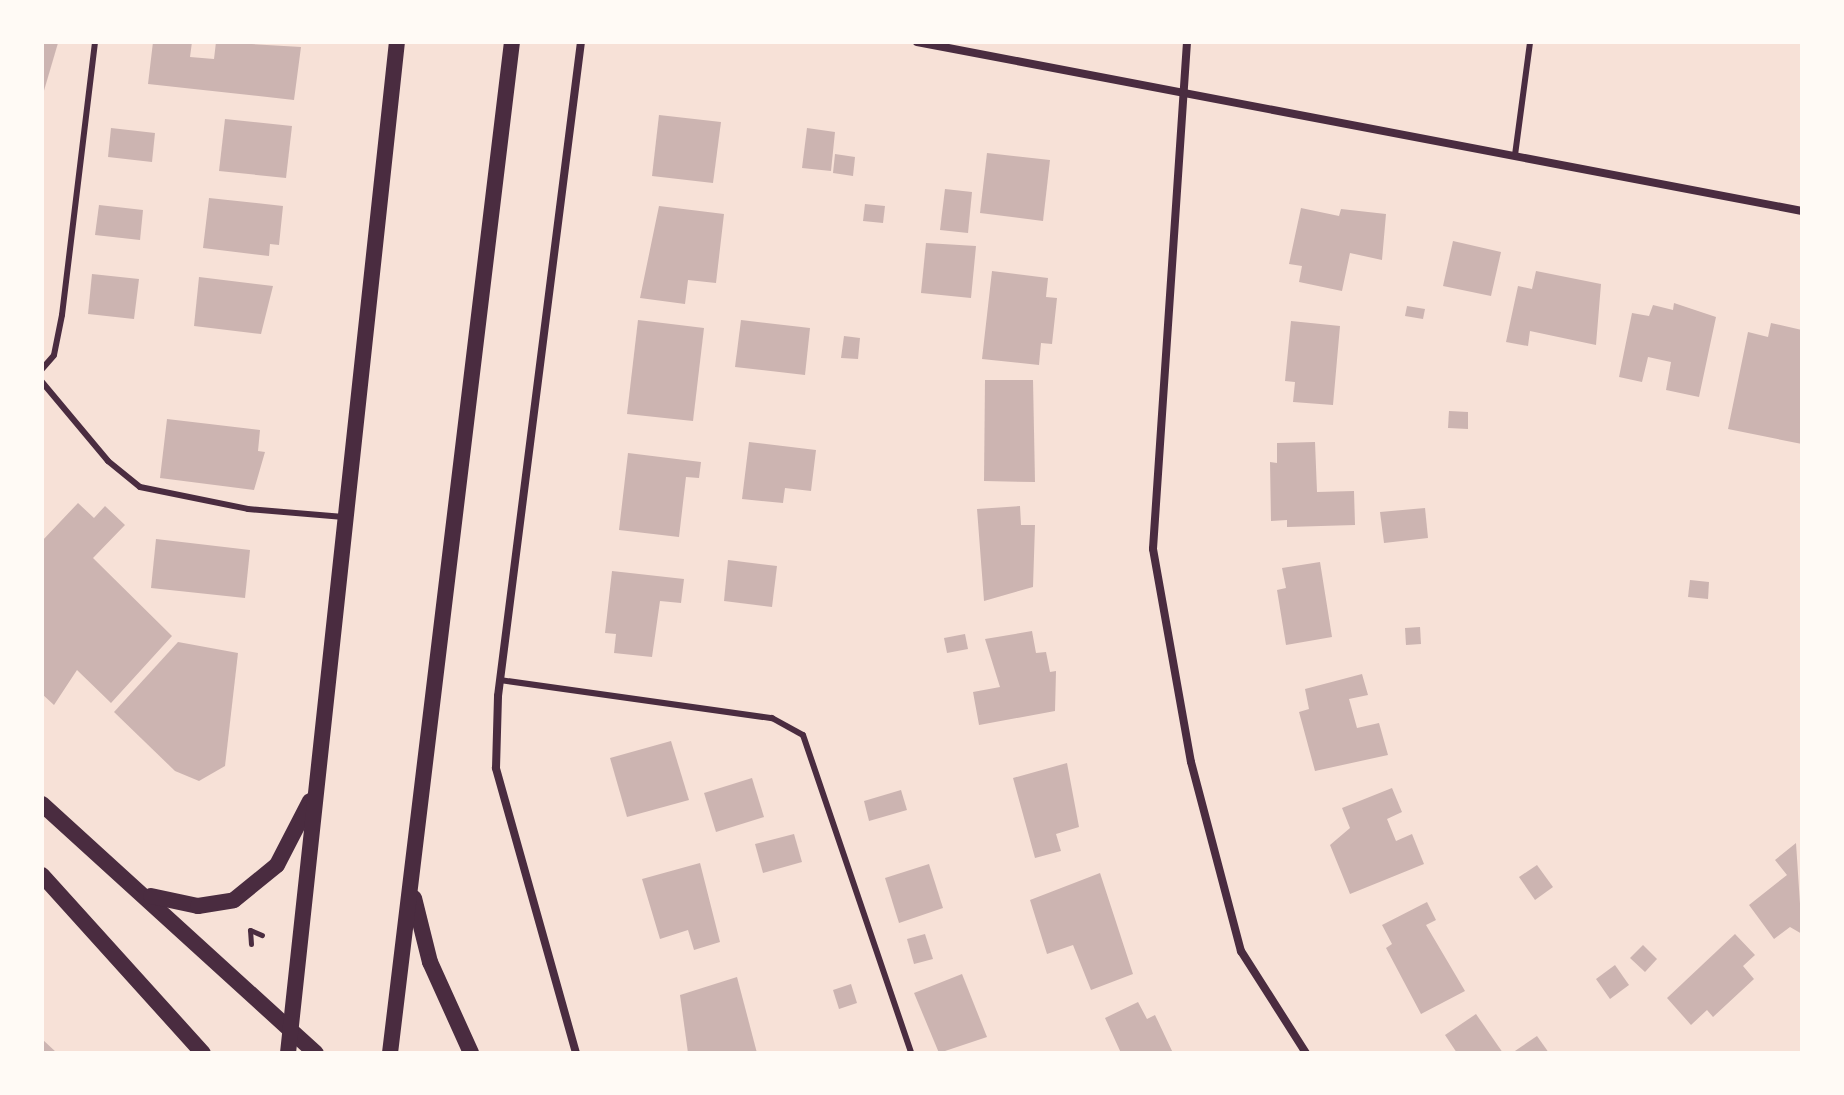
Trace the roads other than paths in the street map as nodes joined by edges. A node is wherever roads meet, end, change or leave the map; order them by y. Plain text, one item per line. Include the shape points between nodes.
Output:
1 (95, 42) edge
2 (397, 42) edge
3 (512, 42) edge
4 (581, 42) edge
5 (917, 42) edge
6 (1187, 42) edge
7 (1530, 42) edge
8 (1182, 88) junction
9 (1515, 155) junction
10 (1802, 211) edge
11 (42, 369) edge
12 (42, 382) edge
13 (348, 518) junction
14 (500, 680) junction
15 (317, 785) junction
16 (42, 804) edge
17 (42, 875) edge
18 (411, 880) junction
19 (151, 896) junction
20 (291, 1028) junction
21 (203, 1053) edge
22 (288, 1053) edge
23 (316, 1053) edge
24 (390, 1053) edge
25 (471, 1053) edge
26 (576, 1053) edge
27 (911, 1053) edge
28 (1306, 1053) edge

1 - 11 lane via 62,315 54,355
2 - 13 main road
3 - 18 main road
4 - 14 street
5 - 8 street
6 - 8 street
7 - 9 lane
8 - 9 street
8 - 28 street via 1153,549 1191,762 1241,951
9 - 10 street
12 - 13 lane via 108,461 140,487 248,509
13 - 15 main road
14 - 26 street via 496,768
14 - 27 lane via 772,718 803,735
15 - 19 main road via 277,865 234,900 198,906
15 - 20 main road
16 - 19 main road
17 - 21 main road
18 - 24 main road
18 - 25 main road via 430,962
19 - 20 main road
20 - 22 main road
20 - 23 main road

